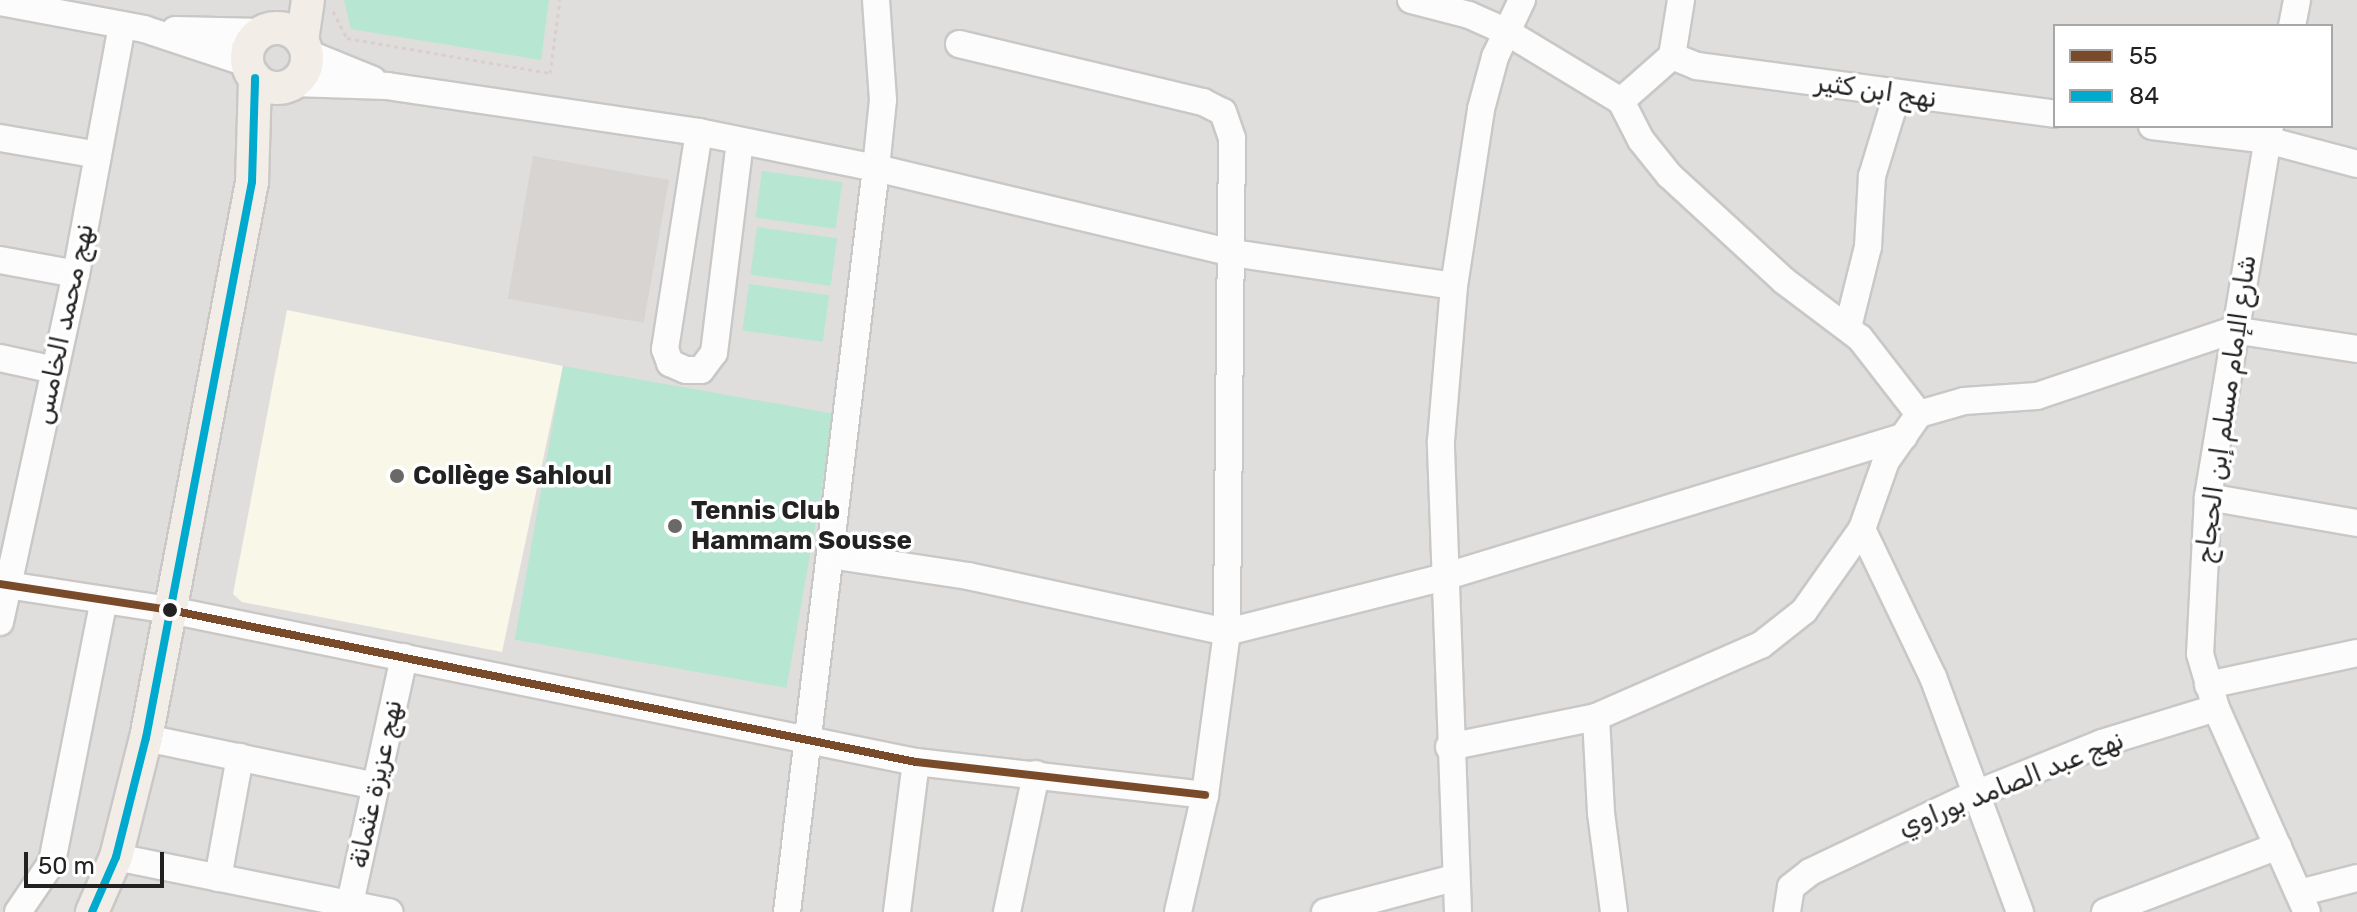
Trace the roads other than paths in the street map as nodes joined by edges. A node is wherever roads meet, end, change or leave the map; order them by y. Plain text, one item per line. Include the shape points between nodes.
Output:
1 (308, 0) edge
2 (876, 0) edge
3 (1411, 0) edge
4 (1522, 0) edge
5 (1681, 0) edge
6 (2297, 0) edge
7 (5, 2) edge
8 (268, 21) edge
9 (2292, 24) edge
10 (133, 27) junction
11 (1507, 32) junction
12 (959, 44) dead end
13 (305, 47) junction
14 (1672, 56) junction
15 (251, 71) junction
16 (290, 84) junction
17 (387, 86) junction
18 (1897, 94) junction
19 (1621, 101) junction
20 (2053, 114) edge
21 (2185, 128) edge
22 (699, 132) junction
23 (2268, 133) edge
24 (0, 138) edge
25 (740, 142) junction
26 (98, 155) junction
27 (2357, 164) edge
28 (876, 168) junction
29 (252, 182) junction
30 (1233, 253) junction
31 (0, 260) edge
32 (76, 274) junction
33 (1454, 286) junction
34 (1848, 327) junction
35 (2233, 330) junction
36 (2357, 349) edge
37 (0, 358) edge
38 (55, 370) junction
39 (1919, 414) junction
40 (1904, 436) junction
41 (2208, 497) junction
42 (2357, 523) edge
43 (1862, 529) junction
44 (831, 555) junction
45 (1444, 577) junction
46 (3, 584) edge
47 (104, 600) junction
48 (170, 610) junction
49 (0, 622) edge
50 (1227, 632) junction
51 (2357, 653) edge
52 (404, 657) junction
53 (2212, 697) junction
54 (1596, 717) junction
55 (811, 737) junction
56 (146, 738) junction
57 (1449, 747) junction
58 (240, 757) junction
59 (916, 762) junction
60 (1036, 774) junction
61 (376, 786) junction
62 (1205, 795) junction
63 (1973, 795) junction
64 (2278, 846) junction
65 (116, 857) junction
66 (218, 878) junction
67 (1454, 878) junction
68 (2357, 878) edge
69 (2303, 903) edge
70 (349, 908) edge
71 (1785, 911) edge
72 (18, 912) edge
73 (92, 912) edge
74 (390, 912) edge
75 (787, 912) edge
76 (897, 912) edge
77 (1007, 912) edge
78 (1178, 912) edge
79 (1325, 912) edge
80 (1458, 912) edge
81 (1614, 912) edge
82 (2020, 912) edge
83 (2105, 912) edge

1 - 13 main road
2 - 28 street via 883,100
3 - 11 street via 1469,15
4 - 11 street
5 - 14 street
6 - 9 street
7 - 10 street
8 - 10 street
8 - 13 main road
8 - 15 main road via 249,45
10 - 15 street
10 - 26 street, نهج محمد الخامس
11 - 19 street
11 - 33 street via 1481,109
12 - 30 street via 1223,112 1232,138
13 - 16 main road via 305,70
13 - 17 street
14 - 18 street, نهج ابن كثير via 1697,66
14 - 19 street
15 - 16 main road via 270,87
15 - 29 main road
16 - 17 street
16 - 29 main road
17 - 22 street
18 - 20 street, نهج ابن كثير
18 - 34 street via 1872,176 1868,247
19 - 34 street via 1653,159 1669,175 1772,271
21 - 23 street
22 - 25 street
22 - 25 street via 665,349 670,363 686,370 701,370 714,353
23 - 27 street
23 - 35 street, شارع اﻹمام مسلم إبن الحجاج
24 - 26 street
25 - 28 street
26 - 32 street, نهج محمد الخامس
28 - 30 street
28 - 44 street
29 - 48 main road
30 - 33 street
30 - 50 street
31 - 32 street
32 - 38 street, نهج محمد الخامس
33 - 45 street via 1441,441
34 - 39 street via 1876,353
35 - 36 street
35 - 39 street via 2037,396 1964,401
35 - 41 street, شارع اﻹمام مسلم إبن الحجاج
37 - 38 street
38 - 46 street, نهج محمد الخامس
39 - 40 street
40 - 43 street via 1886,461
40 - 45 street
41 - 42 street
41 - 53 street, شارع اﻹمام مسلم إبن الحجاج via 2200,654
43 - 54 street via 1804,611 1761,645
43 - 63 street via 1933,677
44 - 50 street via 1010,585
44 - 55 street
45 - 50 street
45 - 57 street
46 - 47 street
46 - 49 street, نهج محمد الخامس
47 - 48 street
47 - 72 street via 52,862
48 - 52 street
48 - 56 main road
50 - 62 street
51 - 53 street, نهج عبد الصامد بوراوي
52 - 55 street
52 - 61 street, نهج عزيزة عثمانة
53 - 63 street, نهج عبد الصامد بوراوي
53 - 64 street, شارع اﻹمام مسلم إبن الحجاج
54 - 57 street
54 - 81 street
55 - 59 street
55 - 75 street
56 - 58 street
56 - 65 main road
57 - 67 street
58 - 61 street
58 - 66 street
59 - 60 street
59 - 76 street
60 - 62 street
60 - 77 street
61 - 70 street, نهج عزيزة عثمانة
62 - 78 street
63 - 71 street, نهج عبد الصامد بوراوي via 1810,872 1791,887
63 - 82 street
64 - 69 street, شارع اﻹمام مسلم إبن الحجاج
64 - 83 street
65 - 66 street
65 - 73 main road
66 - 70 street
67 - 79 street
67 - 80 street
68 - 69 street
70 - 74 street

